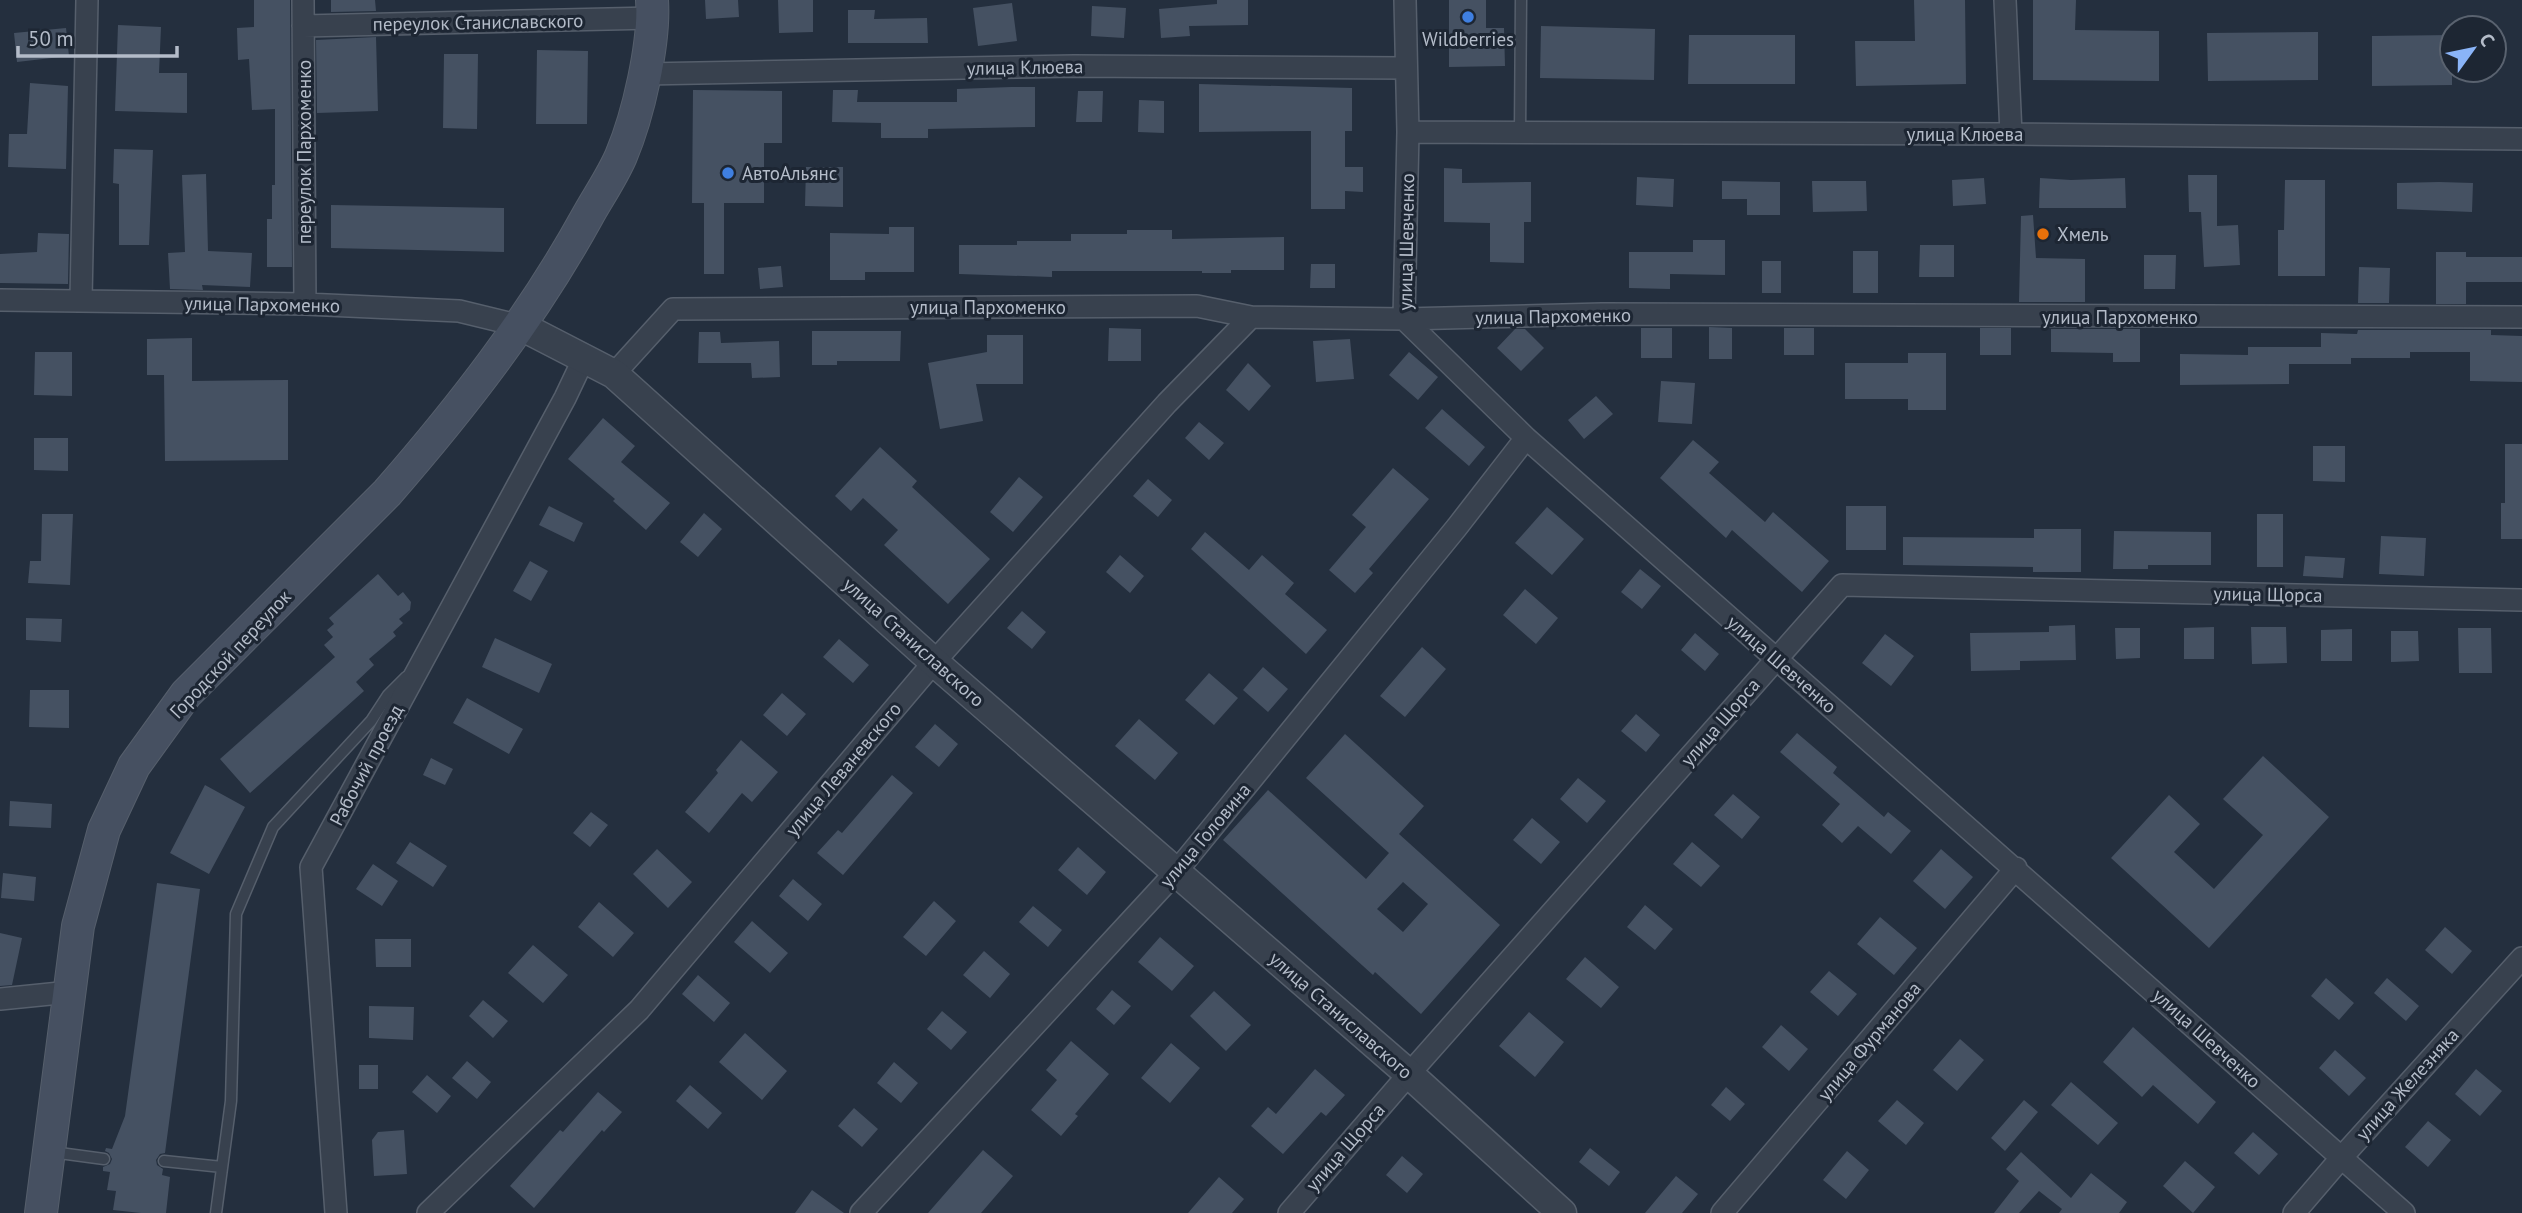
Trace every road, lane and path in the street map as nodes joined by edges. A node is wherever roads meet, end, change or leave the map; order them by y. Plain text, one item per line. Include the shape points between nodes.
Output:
1 (88, 0) edge
2 (303, 0) edge
3 (1405, 0) edge
4 (1521, 0) edge
5 (2005, 0) edge
6 (653, 9) edge
7 (303, 26) junction
8 (1406, 68) junction
9 (645, 74) junction
10 (1408, 132) junction
11 (1520, 132) junction
12 (2011, 134) junction
13 (2522, 139) edge
14 (0, 300) edge
15 (81, 300) junction
16 (305, 303) junction
17 (1251, 317) junction
18 (2522, 317) edge
19 (1404, 319) junction
20 (522, 326) junction
21 (584, 358) junction
22 (614, 374) junction
23 (1526, 438) junction
24 (2522, 600) edge
25 (1775, 659) junction
26 (422, 660) junction
27 (934, 662) junction
28 (2016, 868) junction
29 (1176, 872) junction
30 (2522, 958) edge
31 (70, 992) junction
32 (0, 999) edge
33 (1409, 1074) junction
34 (49, 1151) junction
35 (2342, 1157) junction
36 (104, 1159) dead end
37 (164, 1161) dead end
38 (222, 1167) junction
39 (41, 1213) edge
40 (216, 1213) edge
41 (335, 1213) edge
42 (428, 1213) edge
43 (861, 1213) edge
44 (1289, 1213) edge
45 (1562, 1213) edge
46 (1722, 1213) edge
47 (2294, 1213) edge
48 (2404, 1213) edge

1 - 15 street
2 - 7 street, переулок Пархоменко
3 - 8 street, улица Шевченко
4 - 11 lane
5 - 12 street
6 - 7 street, переулок Станиславского
6 - 9 main road
7 - 16 street, переулок Пархоменко
8 - 9 street, улица Клюева via 1074,66
8 - 10 street, улица Шевченко
9 - 20 main road via 621,156
10 - 11 street, улица Клюева
10 - 19 street, улица Шевченко
11 - 12 street, улица Клюева
12 - 13 street, улица Клюева
14 - 15 street, улица Пархоменко
15 - 16 street, улица Пархоменко
16 - 20 street, улица Пархоменко via 459,311
17 - 19 street, улица Пархоменко
17 - 22 street, улица Пархоменко via 1197,306 673,309
17 - 27 street, улица Леваневского via 1167,403
18 - 19 street, улица Пархоменко via 1602,314
19 - 23 street, улица Шевченко
20 - 21 street, улица Станиславского
20 - 31 main road, Городской переулок via 387,493 186,694 134,766 104,830 78,926
21 - 22 street, улица Станиславского
21 - 26 street, Рабочий проезд
22 - 27 street, улица Станиславского
23 - 25 street, улица Шевченко
23 - 29 street, улица Головина
24 - 25 street, улица Щорса via 1842,585
25 - 28 street, улица Шевченко
25 - 33 street, улица Щорса
26 - 38 lane via 273,827 236,915 231,1101
26 - 41 street, Рабочий проезд via 311,867
27 - 29 street, улица Станиславского
27 - 42 street, улица Леваневского via 639,1010
28 - 35 street, улица Шевченко
28 - 46 street, улица Фурманова
29 - 33 street, улица Станиславского
29 - 43 street, улица Головина
30 - 35 street, улица Железняка
31 - 32 street
31 - 34 main road, Городской переулок
33 - 44 street, улица Щорса
33 - 45 street, улица Станиславского
34 - 36 lane
34 - 39 main road, Городской переулок
35 - 47 street, улица Железняка
35 - 48 street, улица Шевченко
37 - 38 lane
38 - 40 lane

